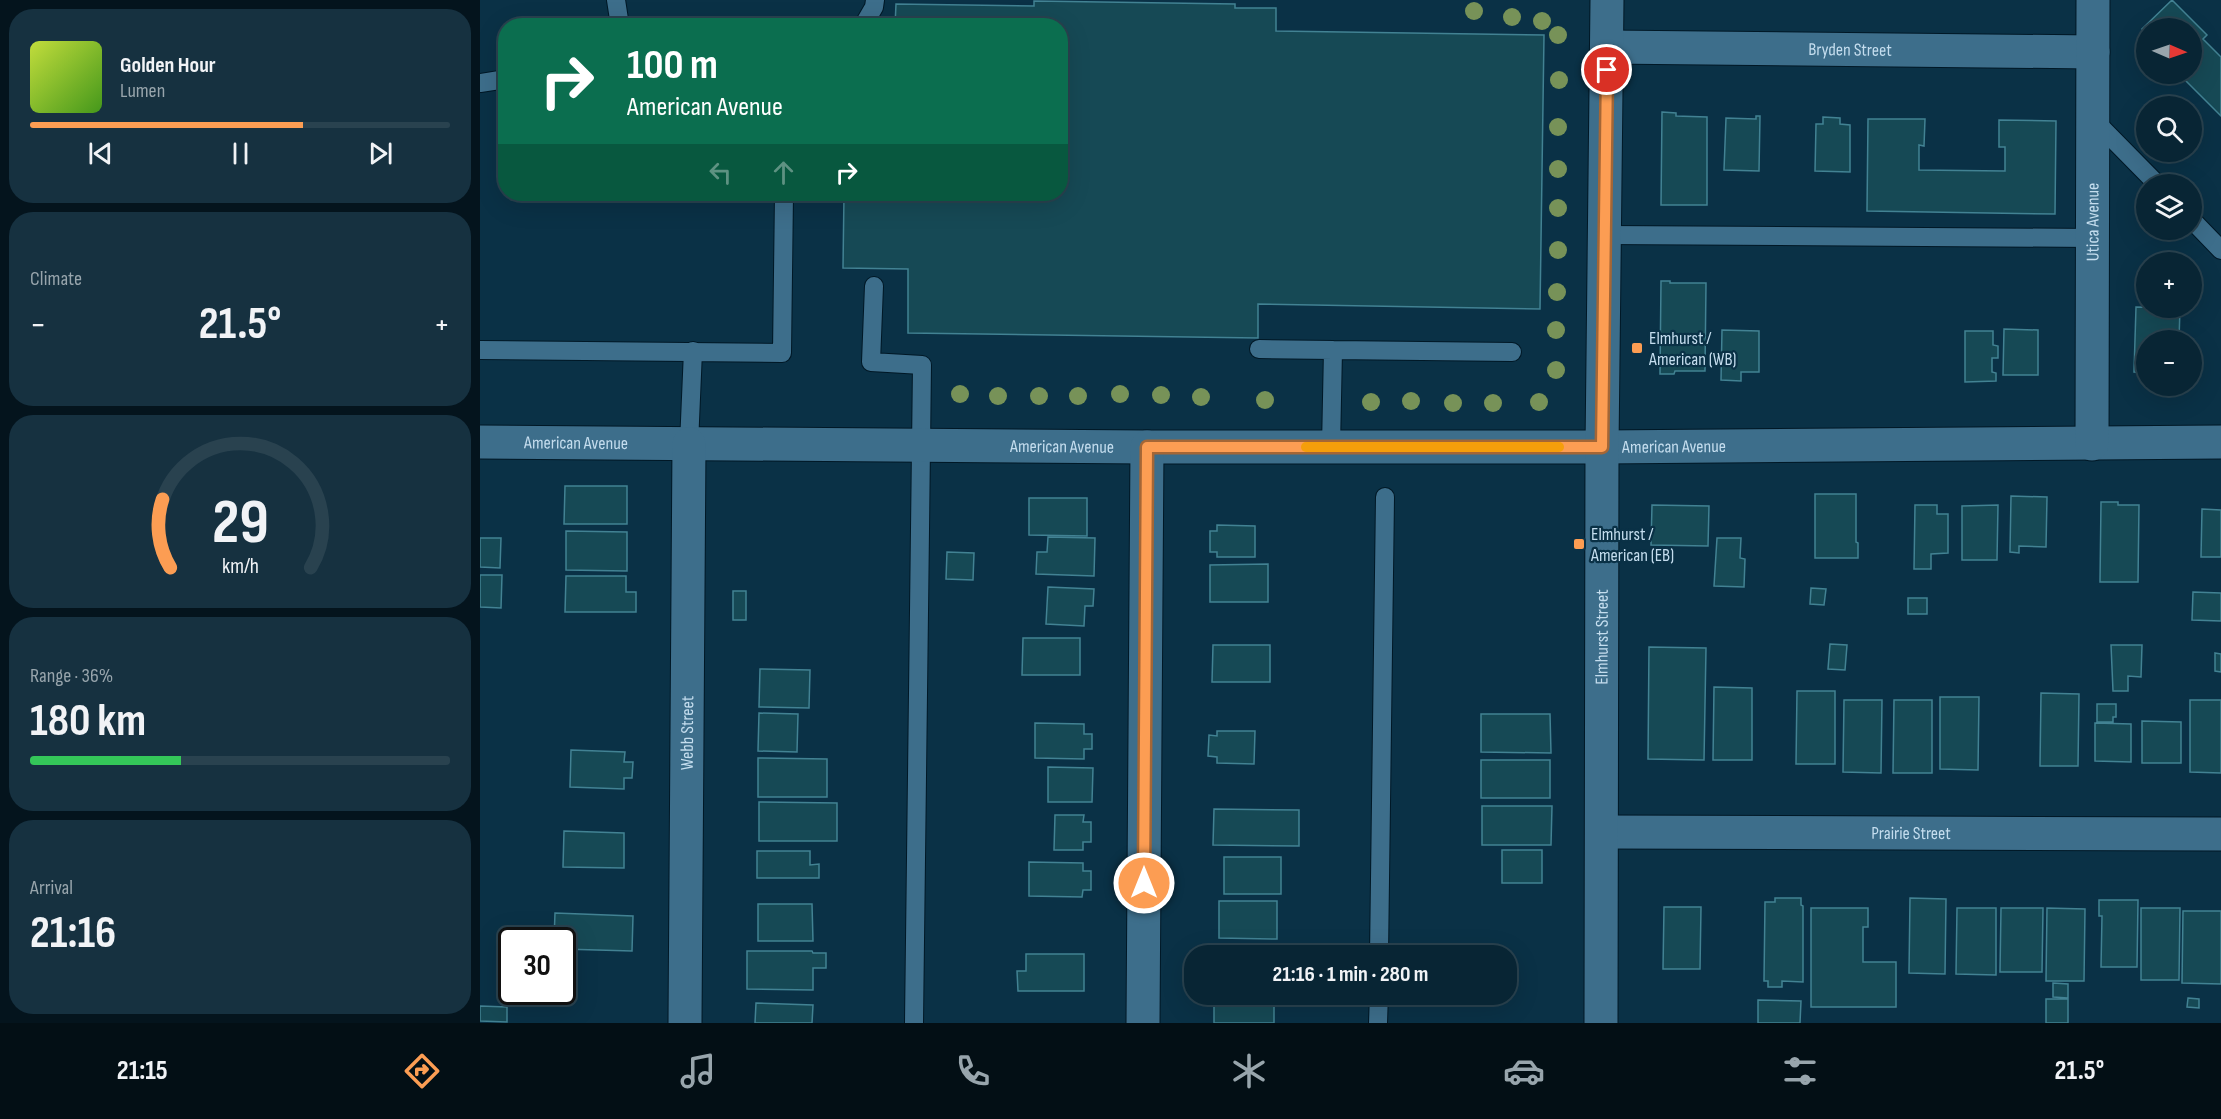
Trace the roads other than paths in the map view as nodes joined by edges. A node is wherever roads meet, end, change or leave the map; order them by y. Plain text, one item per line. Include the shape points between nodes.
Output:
1 (616, 0) edge
2 (875, 0) edge
3 (1607, 0) edge
4 (2092, 0) edge
5 (619, 18) edge
6 (868, 18) edge
7 (1607, 46) junction
8 (2092, 52) junction
9 (498, 80) edge
10 (480, 83) edge
11 (2093, 119) junction
12 (2147, 174) edge
13 (784, 201) edge
14 (2202, 230) edge
15 (1606, 235) junction
16 (2092, 238) junction
17 (2221, 250) edge
18 (874, 286) dead end
19 (1259, 349) dead end
20 (480, 350) edge
21 (1333, 350) junction
22 (693, 351) junction
23 (1512, 352) dead end
24 (480, 442) edge
25 (2221, 442) edge
26 (689, 444) junction
27 (920, 444) junction
28 (2092, 444) junction
29 (1147, 447) junction
30 (1331, 447) junction
31 (1602, 447) junction
32 (1386, 497) dead end
33 (1602, 832) junction
34 (2221, 834) edge
35 (1379, 945) edge
36 (1379, 1005) edge
37 (685, 1023) edge
38 (914, 1023) edge
39 (1143, 1023) edge
40 (1378, 1023) edge
41 (1601, 1023) edge

1 - 5 lane
2 - 6 lane
3 - 7 street, Elmhurst Street
4 - 8 street, Utica Avenue
7 - 8 street, Bryden Street
7 - 15 street, Elmhurst Street
8 - 11 street, Utica Avenue
9 - 10 lane
11 - 12 lane
11 - 16 street, Utica Avenue
13 - 22 lane via 782,353
14 - 17 lane
15 - 16 lane
15 - 31 street, Elmhurst Street
16 - 28 street, Utica Avenue
18 - 27 lane via 871,362 922,365
19 - 21 lane
20 - 22 lane
21 - 23 lane
21 - 30 lane
22 - 26 lane
24 - 26 street, American Avenue
25 - 28 street, American Avenue
26 - 27 street, American Avenue
26 - 37 street, Webb Street
27 - 29 street, American Avenue
27 - 38 lane
28 - 31 street, American Avenue
29 - 30 street, American Avenue
29 - 39 street
30 - 31 street, American Avenue
31 - 33 street, Elmhurst Street
32 - 35 lane
33 - 34 street, Prairie Street
33 - 41 street, Elmhurst Street
36 - 40 lane

